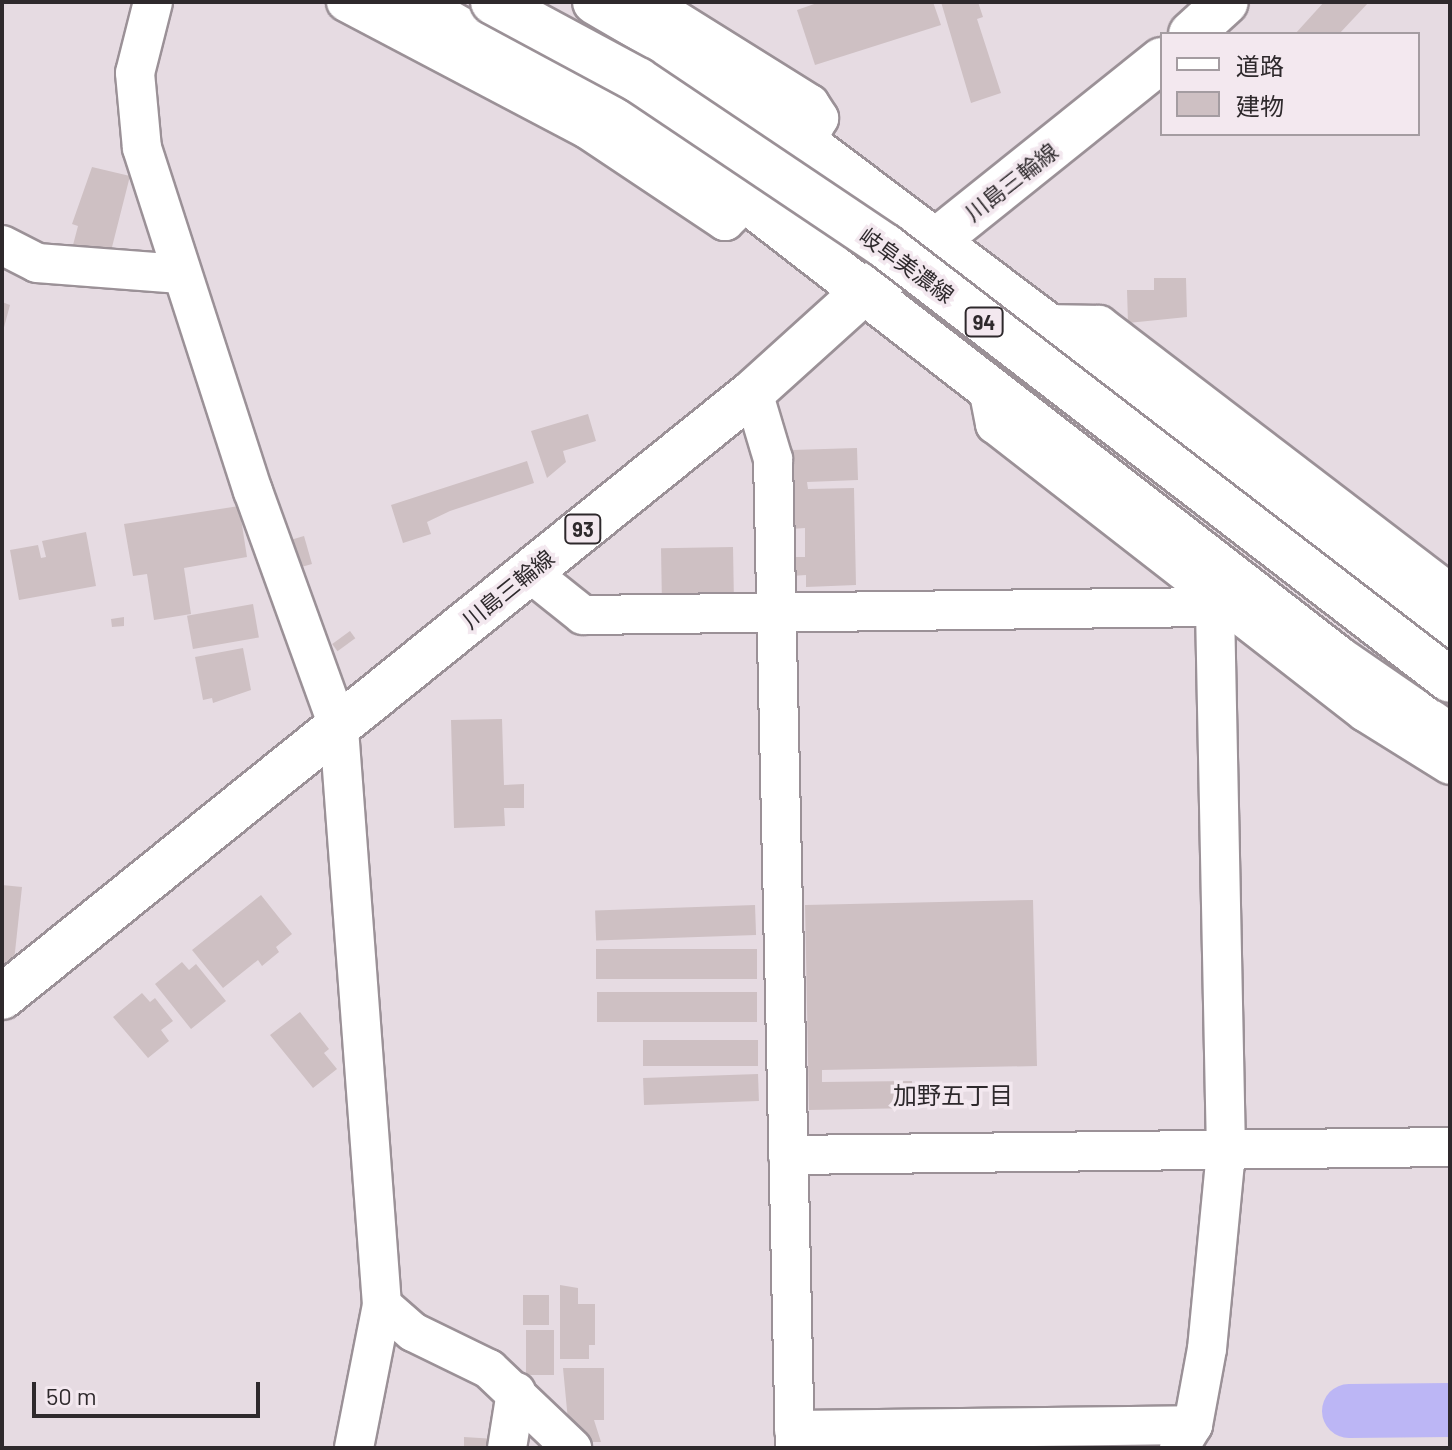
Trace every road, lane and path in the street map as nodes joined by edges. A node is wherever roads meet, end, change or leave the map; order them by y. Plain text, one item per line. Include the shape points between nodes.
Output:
1 (153, 2) edge
2 (346, 2) edge
3 (412, 2) edge
4 (493, 2) edge
5 (595, 2) edge
6 (654, 21) edge
7 (1160, 62) edge
8 (747, 200) junction
9 (937, 240) junction
10 (2, 245) edge
11 (181, 274) junction
12 (866, 290) junction
13 (1047, 324) junction
14 (753, 392) junction
15 (989, 393) junction
16 (529, 572) junction
17 (1450, 593) edge
18 (1218, 602) junction
19 (778, 614) junction
20 (1450, 628) edge
21 (1450, 680) edge
22 (339, 729) junction
23 (1450, 736) edge
24 (1450, 765) edge
25 (2, 997) edge
26 (1450, 1147) edge
27 (1226, 1152) junction
28 (788, 1155) junction
29 (382, 1305) junction
30 (516, 1392) junction
31 (1186, 1437) edge
32 (794, 1439) edge
33 (352, 1442) edge
34 (507, 1448) edge
35 (572, 1448) edge

1 - 11 street via 135,73 136,103 142,148
2 - 8 street via 587,129 725,221
3 - 8 main road, 94 via 706,169
4 - 21 main road, 岐阜美濃線 / 94, bridge via 638,80 885,246
5 - 6 main road, 94
6 - 9 main road, 94 via 805,143
7 - 9 main road, 川島三輪線 / 93
8 - 12 main road, 94
9 - 12 main road, 川島三輪線 / 93
9 - 13 main road, 94
10 - 11 street via 37,263
11 - 22 street
12 - 14 main road, 川島三輪線 / 93
12 - 15 main road, 94
13 - 17 street via 1099,325
13 - 20 main road, 94
14 - 16 main road, 川島三輪線 / 93
14 - 19 street via 773,459
15 - 18 street via 995,424
15 - 23 main road, 94 via 1337,658
16 - 19 street via 583,615
16 - 22 main road, 川島三輪線 / 93
18 - 19 street
18 - 24 street via 1365,712
18 - 27 street
19 - 28 street
22 - 25 main road, 川島三輪線 / 93
22 - 29 street
26 - 27 street
27 - 28 street
27 - 31 street via 1207,1349
28 - 32 street
29 - 30 street via 413,1332 489,1369
29 - 33 street
30 - 34 street
30 - 35 street
31 - 32 street

